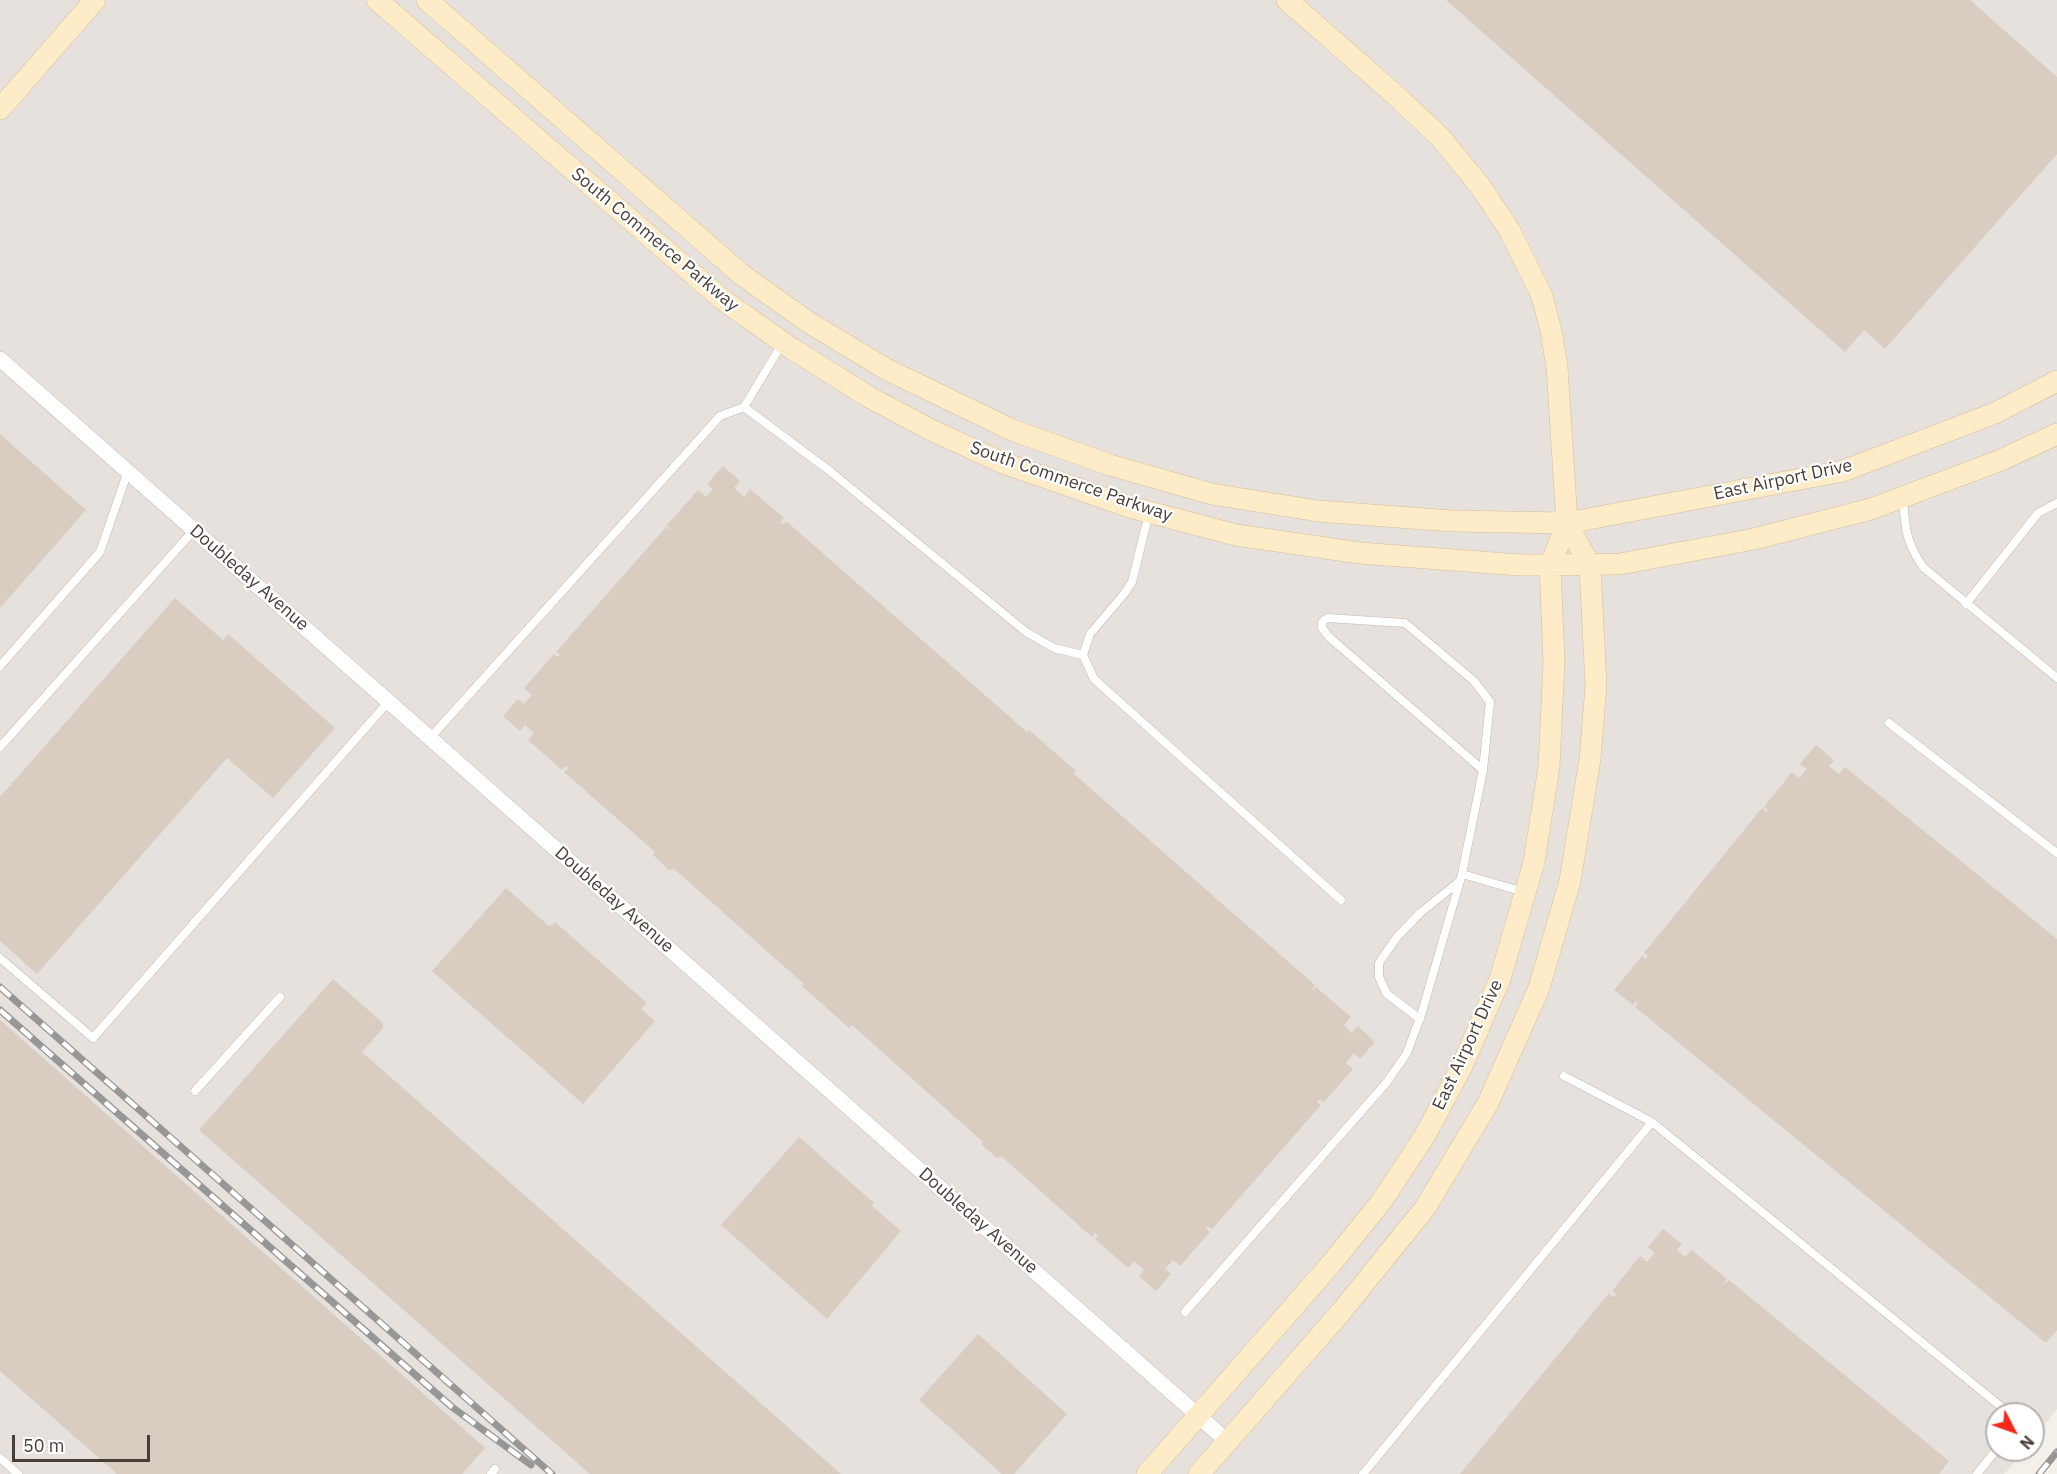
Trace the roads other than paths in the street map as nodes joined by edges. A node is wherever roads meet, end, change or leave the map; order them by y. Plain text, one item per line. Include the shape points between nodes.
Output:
1 (95, 0) edge
2 (377, 0) edge
3 (427, 0) edge
4 (1287, 0) edge
5 (0, 109) edge
6 (783, 343) junction
7 (0, 359) edge
8 (2057, 381) edge
9 (744, 407) junction
10 (2057, 434) edge
11 (128, 471) junction
12 (1903, 497) junction
13 (2057, 503) edge
14 (1149, 512) junction
15 (1567, 523) junction
16 (194, 530) junction
17 (1550, 566) junction
18 (1590, 566) junction
19 (1966, 604) junction
20 (1083, 655) junction
21 (0, 666) edge
22 (2057, 678) edge
23 (388, 702) junction
24 (1889, 723) dead end
25 (430, 738) junction
26 (0, 747) edge
27 (1483, 770) junction
28 (2057, 853) edge
29 (1461, 878) junction
30 (1525, 892) junction
31 (1341, 900) dead end
32 (0, 958) edge
33 (280, 997) dead end
34 (1420, 1018) junction
35 (1564, 1076) dead end
36 (195, 1091) dead end
37 (1652, 1122) junction
38 (1185, 1312) dead end
39 (1995, 1402) edge
40 (1198, 1416) junction
41 (1227, 1441) junction
42 (0, 1458) edge
43 (1987, 1462) edge
44 (18, 1474) edge
45 (1147, 1474) edge
46 (1199, 1474) edge
47 (1363, 1474) edge
48 (1977, 1474) edge

1 - 5 main road
2 - 6 main road, South Commerce Parkway via 723,300
3 - 15 main road, South Commerce Parkway via 742,275 808,322 886,369 1012,430 1110,465 1212,494 1318,510 1452,521
4 - 15 main road via 1440,137 1510,231 1542,296 1551,331
6 - 9 lane
6 - 14 main road, South Commerce Parkway via 931,430 1001,462
7 - 11 street, Doubleday Avenue
8 - 15 main road, East Airport Drive via 1995,413 1843,471
9 - 20 lane via 831,472 1026,632 1054,648
9 - 25 lane via 720,416
10 - 12 main road
11 - 16 street, Doubleday Avenue
11 - 21 lane via 100,552
12 - 18 main road via 1754,539
12 - 19 lane via 1905,531 1911,550 1923,567
13 - 19 lane via 2038,513
14 - 17 main road, South Commerce Parkway via 1236,535 1360,553
14 - 20 lane via 1132,582 1090,634
15 - 17 main road, East Airport Drive
15 - 18 main road
16 - 23 street, Doubleday Avenue
16 - 26 lane
17 - 18 main road, South Commerce Parkway
17 - 30 main road, East Airport Drive via 1554,661 1549,767 1534,862
18 - 41 main road via 1596,686 1590,759 1570,881 1539,988 1488,1103 1425,1208
19 - 22 lane
20 - 31 lane via 1094,679
23 - 25 street, Doubleday Avenue
23 - 32 lane via 93,1038
24 - 28 lane
25 - 40 street, Doubleday Avenue
27 - 27 lane via 1490,702 1474,681 1405,622 1328,618 1322,622 1329,637
27 - 29 lane
29 - 30 lane
29 - 34 lane
29 - 34 lane via 1420,913 1379,963 1379,977 1387,994
30 - 40 main road, East Airport Drive via 1500,979 1462,1066 1424,1137 1381,1202 1331,1264
33 - 36 lane
34 - 38 lane via 1407,1053 1387,1082
35 - 37 lane
37 - 39 lane
37 - 47 lane
40 - 41 street, Doubleday Avenue
40 - 45 main road, East Airport Drive
41 - 46 main road
42 - 44 lane
43 - 48 lane

